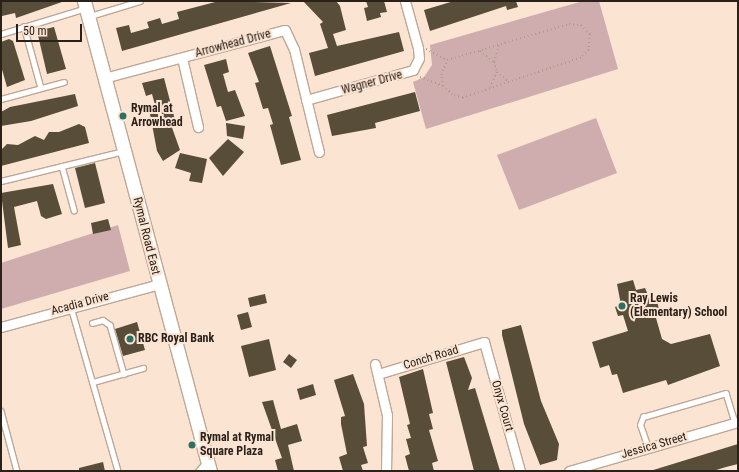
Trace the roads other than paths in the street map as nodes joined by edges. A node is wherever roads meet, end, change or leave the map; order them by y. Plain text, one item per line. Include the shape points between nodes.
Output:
1 (140, 1) edge
2 (405, 1) edge
3 (86, 8) edge
4 (24, 26) junction
5 (1, 34) edge
6 (182, 58) junction
7 (104, 78) junction
8 (64, 82) dead end
9 (41, 88) junction
10 (1, 99) edge
11 (306, 100) junction
12 (198, 127) dead end
13 (124, 151) junction
14 (319, 152) dead end
15 (62, 166) junction
16 (1, 181) edge
17 (74, 210) dead end
18 (159, 284) junction
19 (71, 306) junction
20 (92, 323) dead end
21 (1, 327) edge
22 (484, 342) joint
23 (143, 368) dead end
24 (124, 374) junction
25 (93, 382) junction
26 (1, 411) edge
27 (736, 422) edge
28 (648, 448) junction
29 (209, 466) edge
30 (17, 471) edge
31 (118, 471) edge
32 (198, 471) edge
33 (386, 471) edge
34 (520, 471) edge
35 (569, 471) edge

1 - 3 lane
2 - 11 street, Wagner Drive via 418,48 419,58 413,70
3 - 4 lane
3 - 7 main road, Rymal Road East
4 - 5 lane
4 - 9 lane
6 - 7 street, Arrowhead Drive
6 - 11 street, Arrowhead Drive via 285,30 294,49
6 - 12 street
7 - 13 main road, Rymal Road East
8 - 9 lane
9 - 10 lane
11 - 14 street, Arrowhead Drive
13 - 15 lane
13 - 18 main road, Rymal Road East
15 - 16 lane
15 - 17 lane
18 - 19 street, Acadia Drive
18 - 29 main road, Rymal Road East
19 - 21 street, Acadia Drive
19 - 25 lane
20 - 24 lane via 104,320 110,325
22 - 33 street, Conch Road via 376,369 388,421
22 - 34 street, Onyx Court
23 - 24 lane
24 - 25 lane
25 - 31 lane
26 - 30 lane
27 - 28 street, Jessica Street
27 - 28 lane via 726,393 643,417 640,425
28 - 35 street, Jessica Street
29 - 32 lane

